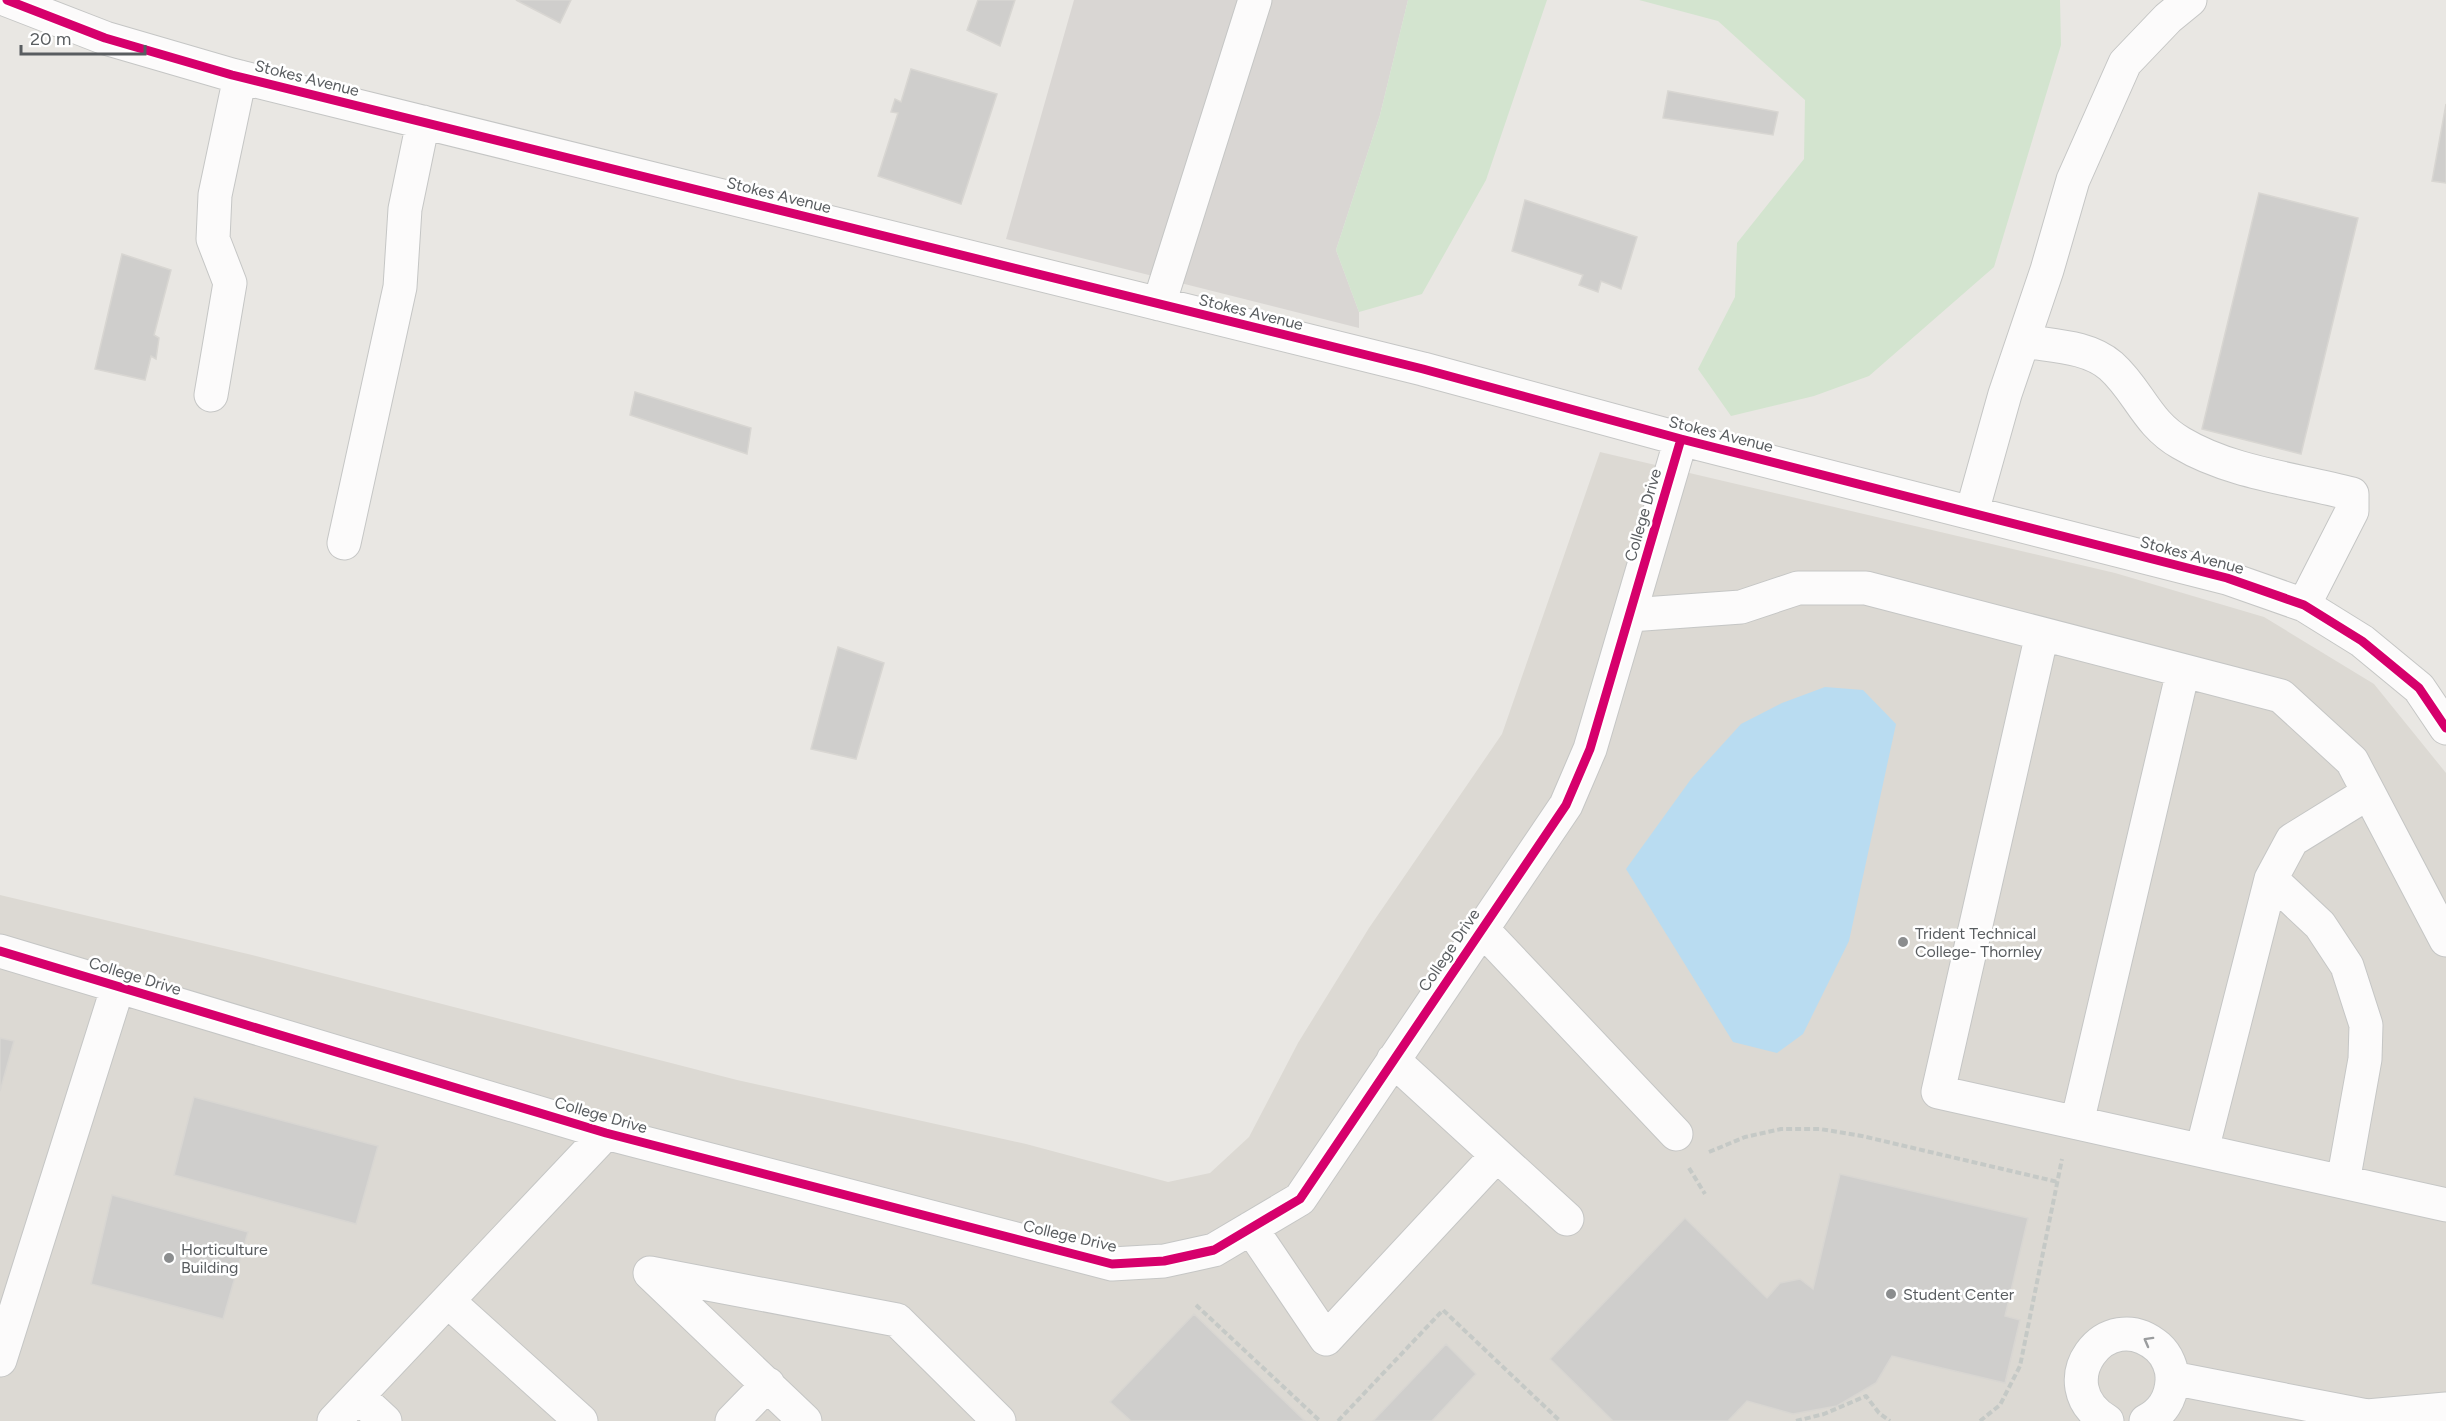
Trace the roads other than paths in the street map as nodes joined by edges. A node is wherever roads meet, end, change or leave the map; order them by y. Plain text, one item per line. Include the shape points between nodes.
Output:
1 (7, 0) edge
2 (1255, 0) edge
3 (2190, 0) edge
4 (240, 77) junction
5 (423, 122) junction
6 (1159, 304) junction
7 (2024, 341) junction
8 (211, 395) dead end
9 (1681, 440) junction
10 (1972, 512) junction
11 (344, 543) dead end
12 (2304, 605) junction
13 (1630, 615) junction
14 (2042, 634) junction
15 (2183, 670) junction
16 (2440, 708) edge
17 (2368, 793) junction
18 (2271, 879) junction
19 (1482, 929) junction
20 (2446, 940) edge
21 (0, 951) edge
22 (118, 986) junction
23 (1393, 1060) junction
24 (606, 1133) junction
25 (1676, 1134) dead end
26 (2071, 1136) junction
27 (2202, 1150) junction
28 (1497, 1155) junction
29 (2343, 1182) junction
30 (2446, 1205) edge
31 (1567, 1219) dead end
32 (1251, 1228) junction
33 (449, 1302) junction
34 (0, 1360) edge
35 (2172, 1378) junction
36 (768, 1384) junction
37 (358, 1396) junction
38 (2446, 1409) edge
39 (334, 1421) edge
40 (385, 1421) edge
41 (581, 1421) edge
42 (732, 1421) edge
43 (806, 1421) edge
44 (999, 1421) edge
45 (2107, 1421) edge
46 (2146, 1421) edge

1 - 4 street, Stokes Avenue via 105,38
2 - 6 street
3 - 7 street via 2125,63 2073,180
4 - 5 street, Stokes Avenue
4 - 8 street via 215,195 213,239 230,283
5 - 6 street, Stokes Avenue
5 - 11 street via 405,209 400,287
6 - 9 street, Stokes Avenue via 1423,369
7 - 10 street
7 - 12 street via 2086,352 2110,366 2156,426 2181,444 2223,462 2352,494 2352,511
9 - 10 street, Stokes Avenue
9 - 13 street, College Drive
10 - 12 street, Stokes Avenue via 2227,578
12 - 16 street, Stokes Avenue via 2362,641
13 - 14 street via 1741,607 1798,588 1866,588
13 - 19 street, College Drive via 1590,749 1566,805
14 - 15 street
14 - 26 street via 1938,1092
15 - 17 street via 2281,696 2352,761
15 - 26 street
17 - 18 street via 2292,840
17 - 20 street
18 - 27 street
18 - 29 street via 2320,925 2347,966 2366,1025 2365,1059
19 - 23 street, College Drive
19 - 25 street
21 - 22 street, College Drive
22 - 24 street, College Drive
22 - 34 street
23 - 28 street
23 - 32 street, College Drive via 1300,1199
24 - 32 street, College Drive via 1112,1264 1164,1261 1214,1251
24 - 33 street
26 - 27 street
27 - 29 street
28 - 31 street
28 - 32 street via 1326,1338
29 - 30 street
33 - 37 street
33 - 41 street
35 - 38 street via 2367,1416
35 -> 45 street via 2162,1350 2150,1340 2121,1334 2106,1339 2086,1359 2081,1374 2087,1403
35 - 46 street via 2164,1406
36 - 42 street
36 - 43 street
36 - 44 street via 650,1273 897,1320
37 - 39 street
37 - 40 street

